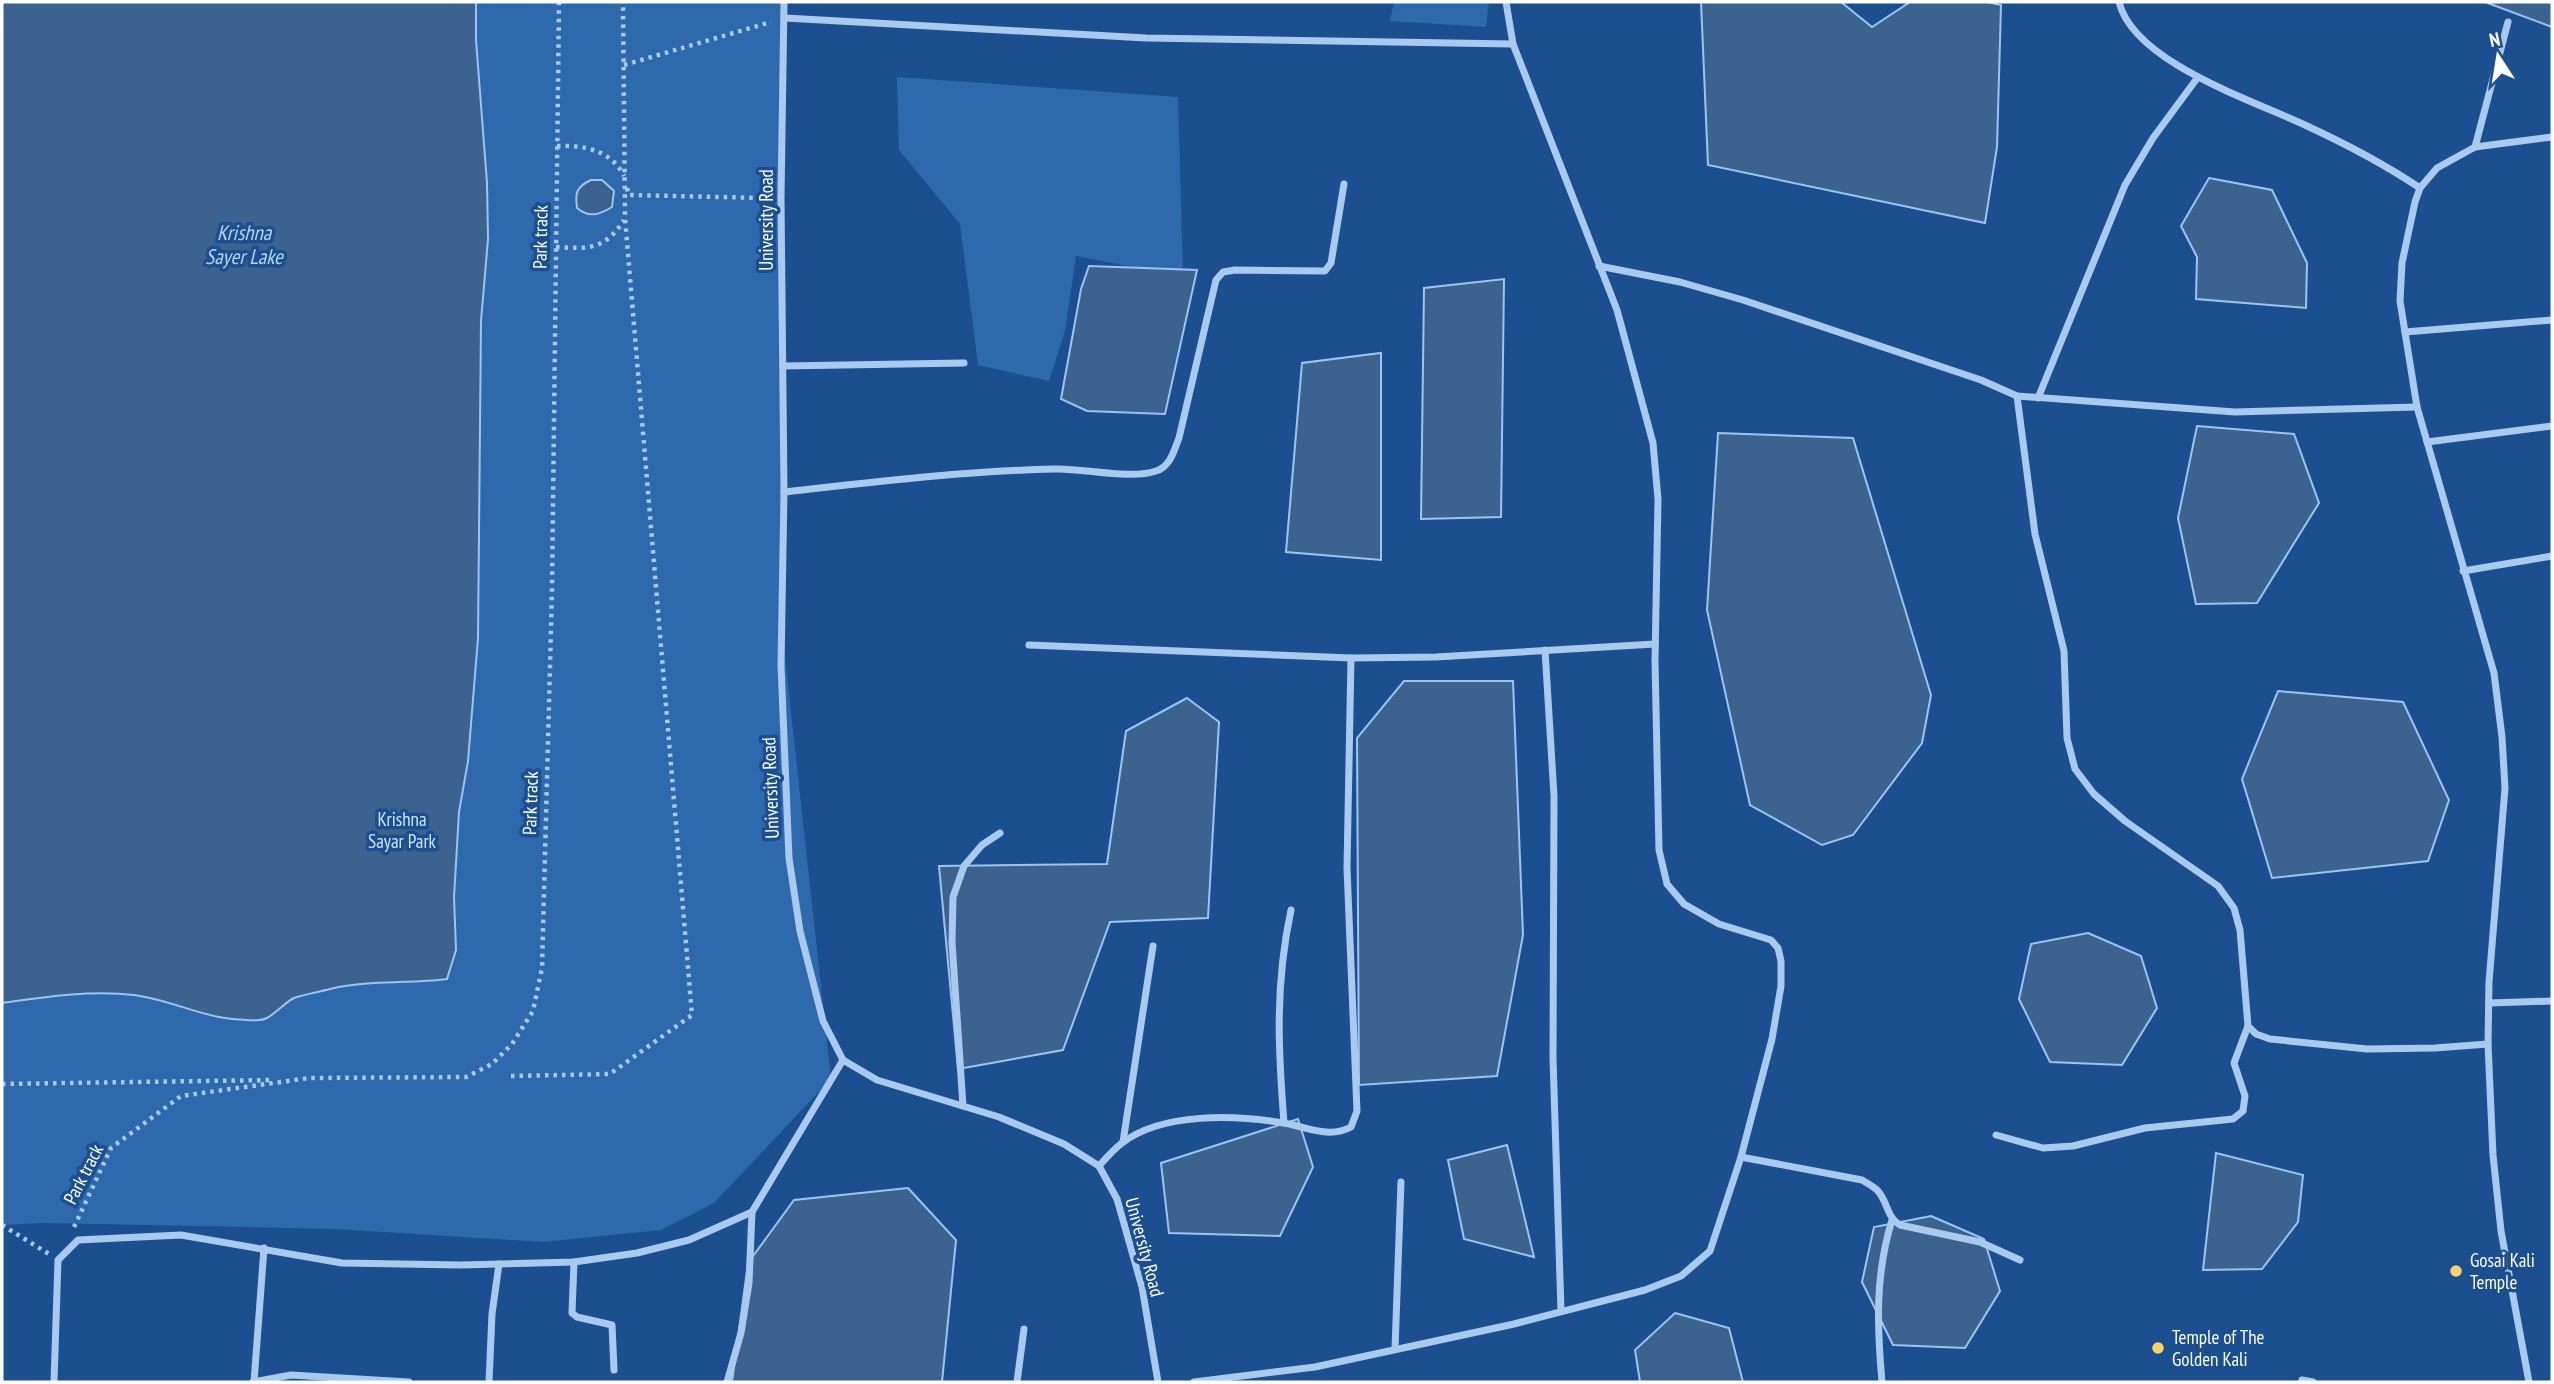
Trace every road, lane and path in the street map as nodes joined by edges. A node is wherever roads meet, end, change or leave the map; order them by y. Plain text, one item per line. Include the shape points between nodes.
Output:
1 (559, 2) edge
2 (624, 2) edge
3 (784, 2) edge
4 (1506, 2) edge
5 (2119, 2) edge
6 (785, 18) junction
7 (2508, 22) dead end
8 (1513, 44) junction
9 (624, 65) junction
10 (2198, 77) junction
11 (2552, 137) edge
12 (557, 146) junction
13 (2475, 147) junction
14 (625, 178) junction
15 (1344, 184) dead end
16 (2420, 188) junction
17 (629, 195) junction
18 (781, 198) junction
19 (625, 218) junction
20 (556, 247) junction
21 (1600, 266) junction
22 (2552, 320) edge
23 (2405, 332) junction
24 (964, 363) dead end
25 (783, 366) junction
26 (2017, 396) junction
27 (2038, 398) junction
28 (2417, 407) junction
29 (2552, 426) edge
30 (2427, 442) junction
31 (784, 492) junction
32 (2552, 556) edge
33 (2463, 571) junction
34 (1656, 644) junction
35 (1029, 645) dead end
36 (1545, 650) junction
37 (1352, 658) junction
38 (1000, 834) dead end
39 (1292, 911) dead end
40 (1153, 946) dead end
41 (2552, 1001) edge
42 (2488, 1003) junction
43 (2248, 1026) junction
44 (2488, 1044) junction
45 (843, 1060) junction
46 (511, 1076) dead end
47 (337, 1079) dead end
48 (293, 1080) junction
49 (2, 1084) edge
50 (963, 1106) junction
51 (1284, 1123) junction
52 (1996, 1135) dead end
53 (1123, 1142) junction
54 (1741, 1157) junction
55 (1099, 1166) junction
56 (1401, 1182) dead end
57 (752, 1212) junction
58 (1892, 1220) junction
59 (2, 1225) edge
60 (264, 1248) junction
61 (2020, 1259) dead end
62 (58, 1260) junction
63 (574, 1262) junction
64 (499, 1264) junction
65 (1562, 1311) junction
66 (1024, 1329) dead end
67 (1395, 1349) junction
68 (614, 1370) dead end
69 (2302, 1380) dead end
70 (54, 1382) edge
71 (254, 1382) edge
72 (409, 1382) edge
73 (489, 1382) edge
74 (727, 1382) edge
75 (1017, 1382) edge
76 (1157, 1382) edge
77 (1194, 1382) edge
78 (1882, 1382) edge
79 (2312, 1382) edge
80 (2529, 1382) edge

1 - 12 path, Park track
2 - 9 path
3 - 6 street, University Road
4 - 8 street
5 - 10 street via 2133,29
6 - 8 street via 1146,38
6 - 9 path
6 - 18 street, University Road
7 - 13 street
8 - 21 street
9 - 14 path
10 - 16 street via 2319,131
10 - 27 street via 2125,185
11 - 13 street
12 - 14 path via 599,151
12 - 20 path, Park track
13 - 16 street via 2437,168
14 - 17 path
14 - 19 path
15 - 31 street via 1331,263 1325,271 1235,270 1223,272 1216,280 1180,438 1170,461 1158,471 1058,469 933,476
16 - 23 street via 2402,263 2400,301
17 - 18 path
17 - 19 path
18 - 25 street, University Road
19 - 20 path via 606,242 582,249
19 - 46 path via 692,1015 610,1074
20 - 48 path, Park track via 542,955 533,1011 512,1044 492,1064 466,1077
21 - 26 street via 1743,300
21 - 34 street via 1625,335 1653,443 1658,499
22 - 23 street
23 - 28 street
24 - 25 street
25 - 31 street, University Road
26 - 27 street
26 - 43 street via 2035,534 2064,651 2067,738 2075,769 2094,794 2218,886 2234,908
27 - 28 street via 2235,412
28 - 30 street
29 - 30 street
30 - 33 street
31 - 45 street, University Road via 782,666 789,858 800,931 823,1021
32 - 33 street
33 - 42 street via 2494,673 2505,789
34 - 36 street
34 - 54 street via 1659,850 1667,884 1684,904 1719,924 1771,940 1781,961 1772,1039
35 - 37 street
36 - 37 street
36 - 65 street via 1554,796 1553,1058
37 - 51 street via 1347,869 1357,1111 1351,1127 1339,1134
38 - 50 street via 982,845 964,866 953,897
39 - 51 street via 1279,993
40 - 53 street
41 - 42 street
42 - 44 street
43 - 44 street via 2270,1039 2367,1049
43 - 52 street via 2234,1063 2245,1096 2243,1111 2233,1119 2145,1128 2073,1146 2043,1148
44 - 80 street via 2501,1231
45 - 50 street, University Road via 877,1080
45 - 57 street
47 - 48 path
48 - 49 path
48 - 62 path, Park track via 181,1096 111,1148
50 - 55 street, University Road via 1064,1144
51 - 53 street via 1225,1116 1179,1120
53 - 55 street
54 - 58 street via 1862,1180 1883,1197
54 - 65 street via 1710,1251 1681,1276
55 - 76 street, University Road via 1117,1199 1142,1287
56 - 67 street
57 - 63 street via 689,1240
57 - 74 street via 745,1308
58 - 61 street via 1980,1242
58 - 78 street via 1878,1276
59 - 62 path
60 - 62 street via 181,1235 78,1240
60 - 64 street via 342,1263
60 - 71 street
62 - 70 street
63 - 64 street
63 - 68 street via 572,1313 612,1325
64 - 73 street
65 - 67 street
66 - 75 street
67 - 77 street via 1315,1367
69 - 79 street
71 - 72 street via 291,1375

